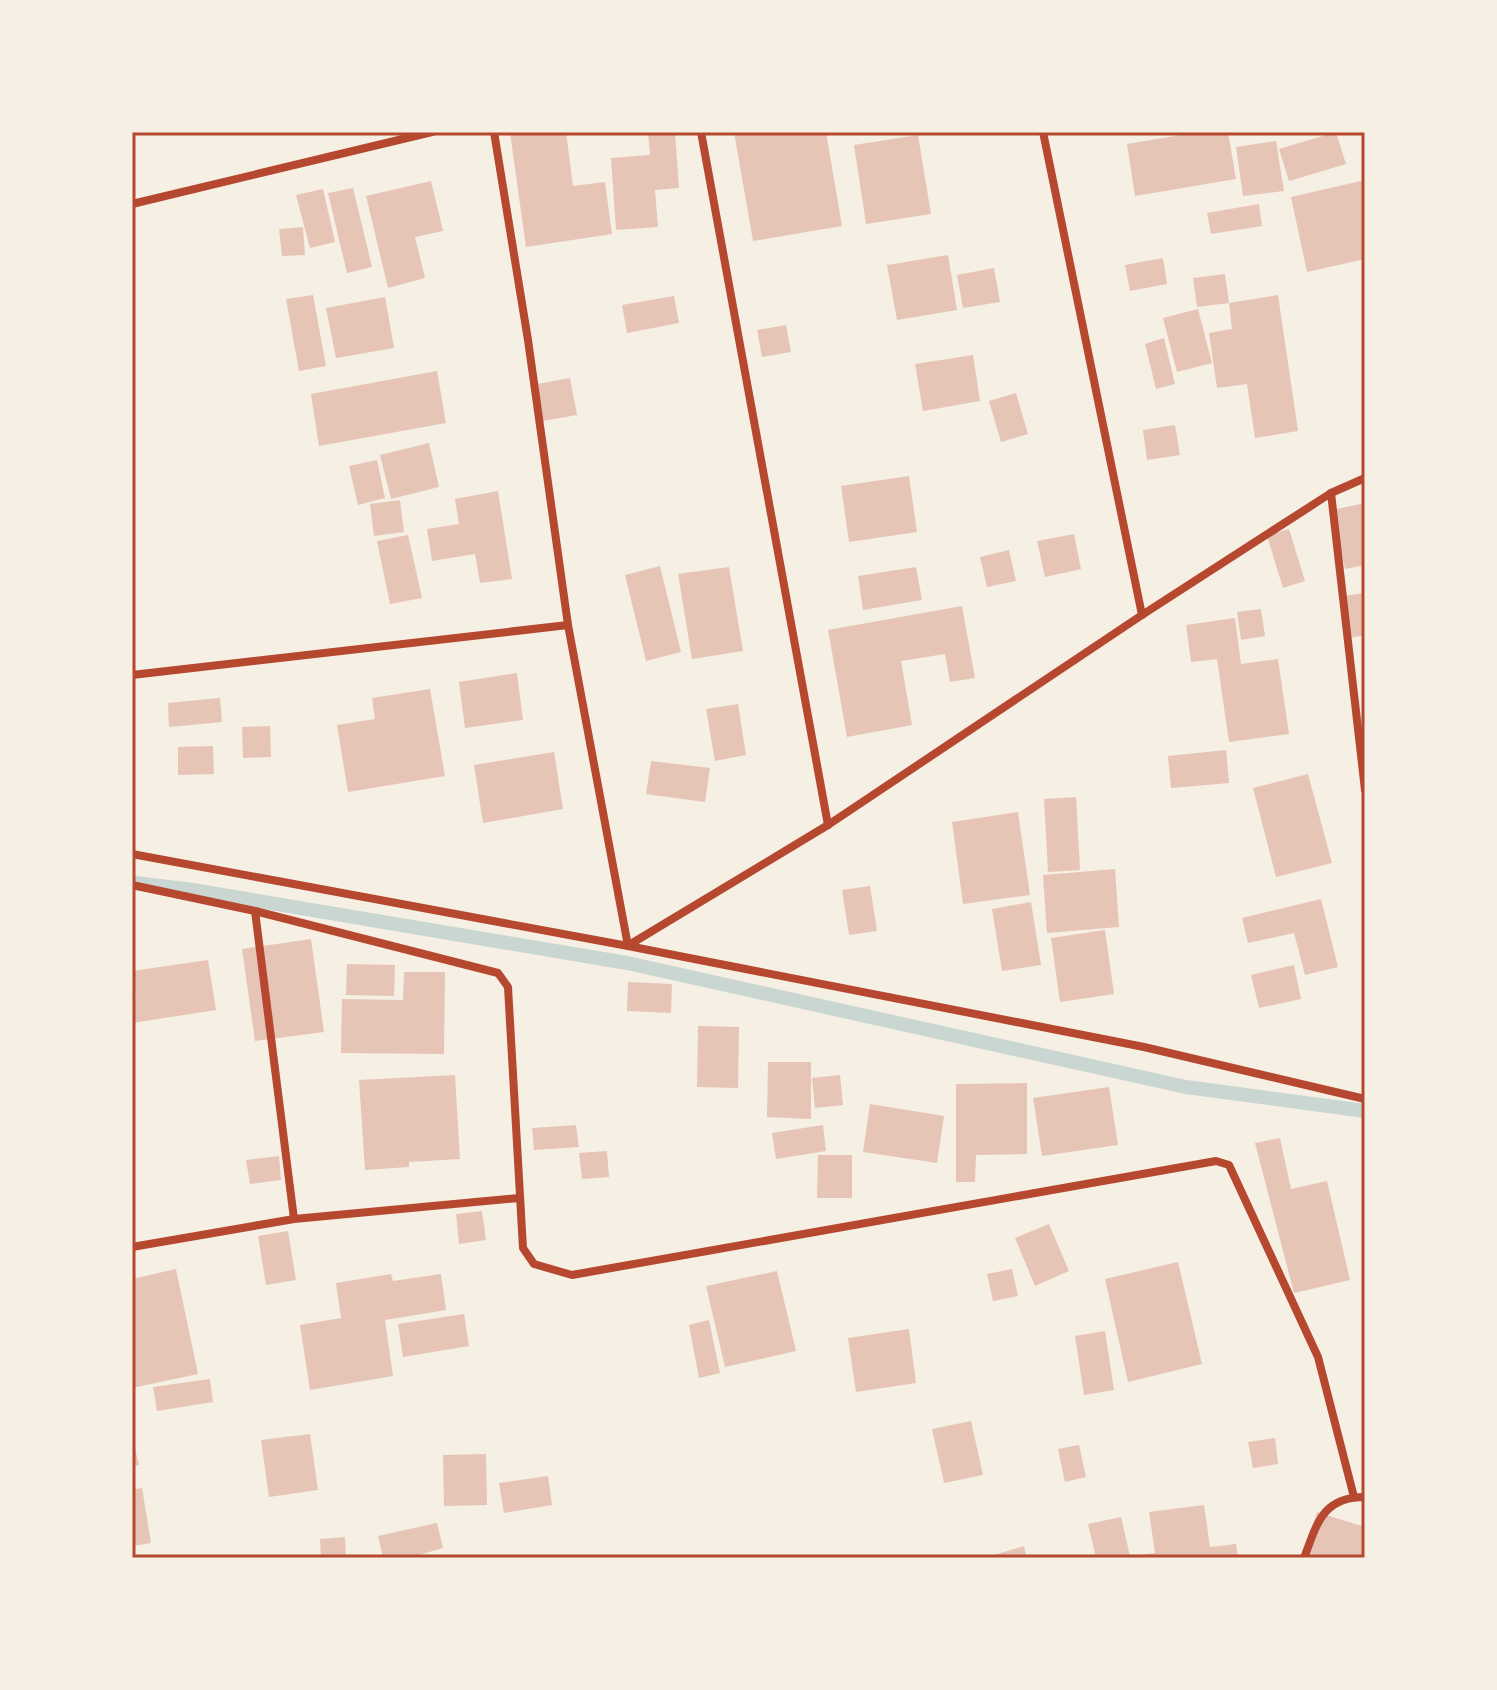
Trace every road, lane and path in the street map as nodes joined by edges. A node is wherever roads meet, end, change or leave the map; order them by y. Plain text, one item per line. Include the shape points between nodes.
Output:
1 (432, 132) edge
2 (494, 132) edge
3 (701, 132) edge
4 (1043, 132) edge
5 (132, 204) edge
6 (1365, 478) edge
7 (1331, 493) junction
8 (1142, 615) junction
9 (568, 625) junction
10 (132, 675) edge
11 (1364, 769) edge
12 (1365, 790) edge
13 (828, 825) junction
14 (132, 854) edge
15 (132, 885) edge
16 (255, 911) junction
17 (628, 946) junction
18 (1365, 1099) edge
19 (519, 1198) junction
20 (294, 1219) junction
21 (132, 1247) edge
22 (1354, 1497) junction
23 (1365, 1497) edge
24 (1304, 1558) edge

1 - 5 street
2 - 9 street
3 - 13 street
4 - 8 street
6 - 7 street
7 - 8 street
7 - 11 street
8 - 13 street
9 - 10 street
9 - 17 street
11 - 12 street
13 - 17 street
14 - 17 street
15 - 16 street
16 - 19 street via 505,979
16 - 20 street
17 - 18 street via 1144,1047
19 - 20 street
19 - 22 street via 523,1248 534,1264 572,1275 1216,1161 1229,1165 1318,1357
20 - 21 street
22 - 23 street
22 - 24 street via 1323,1512

